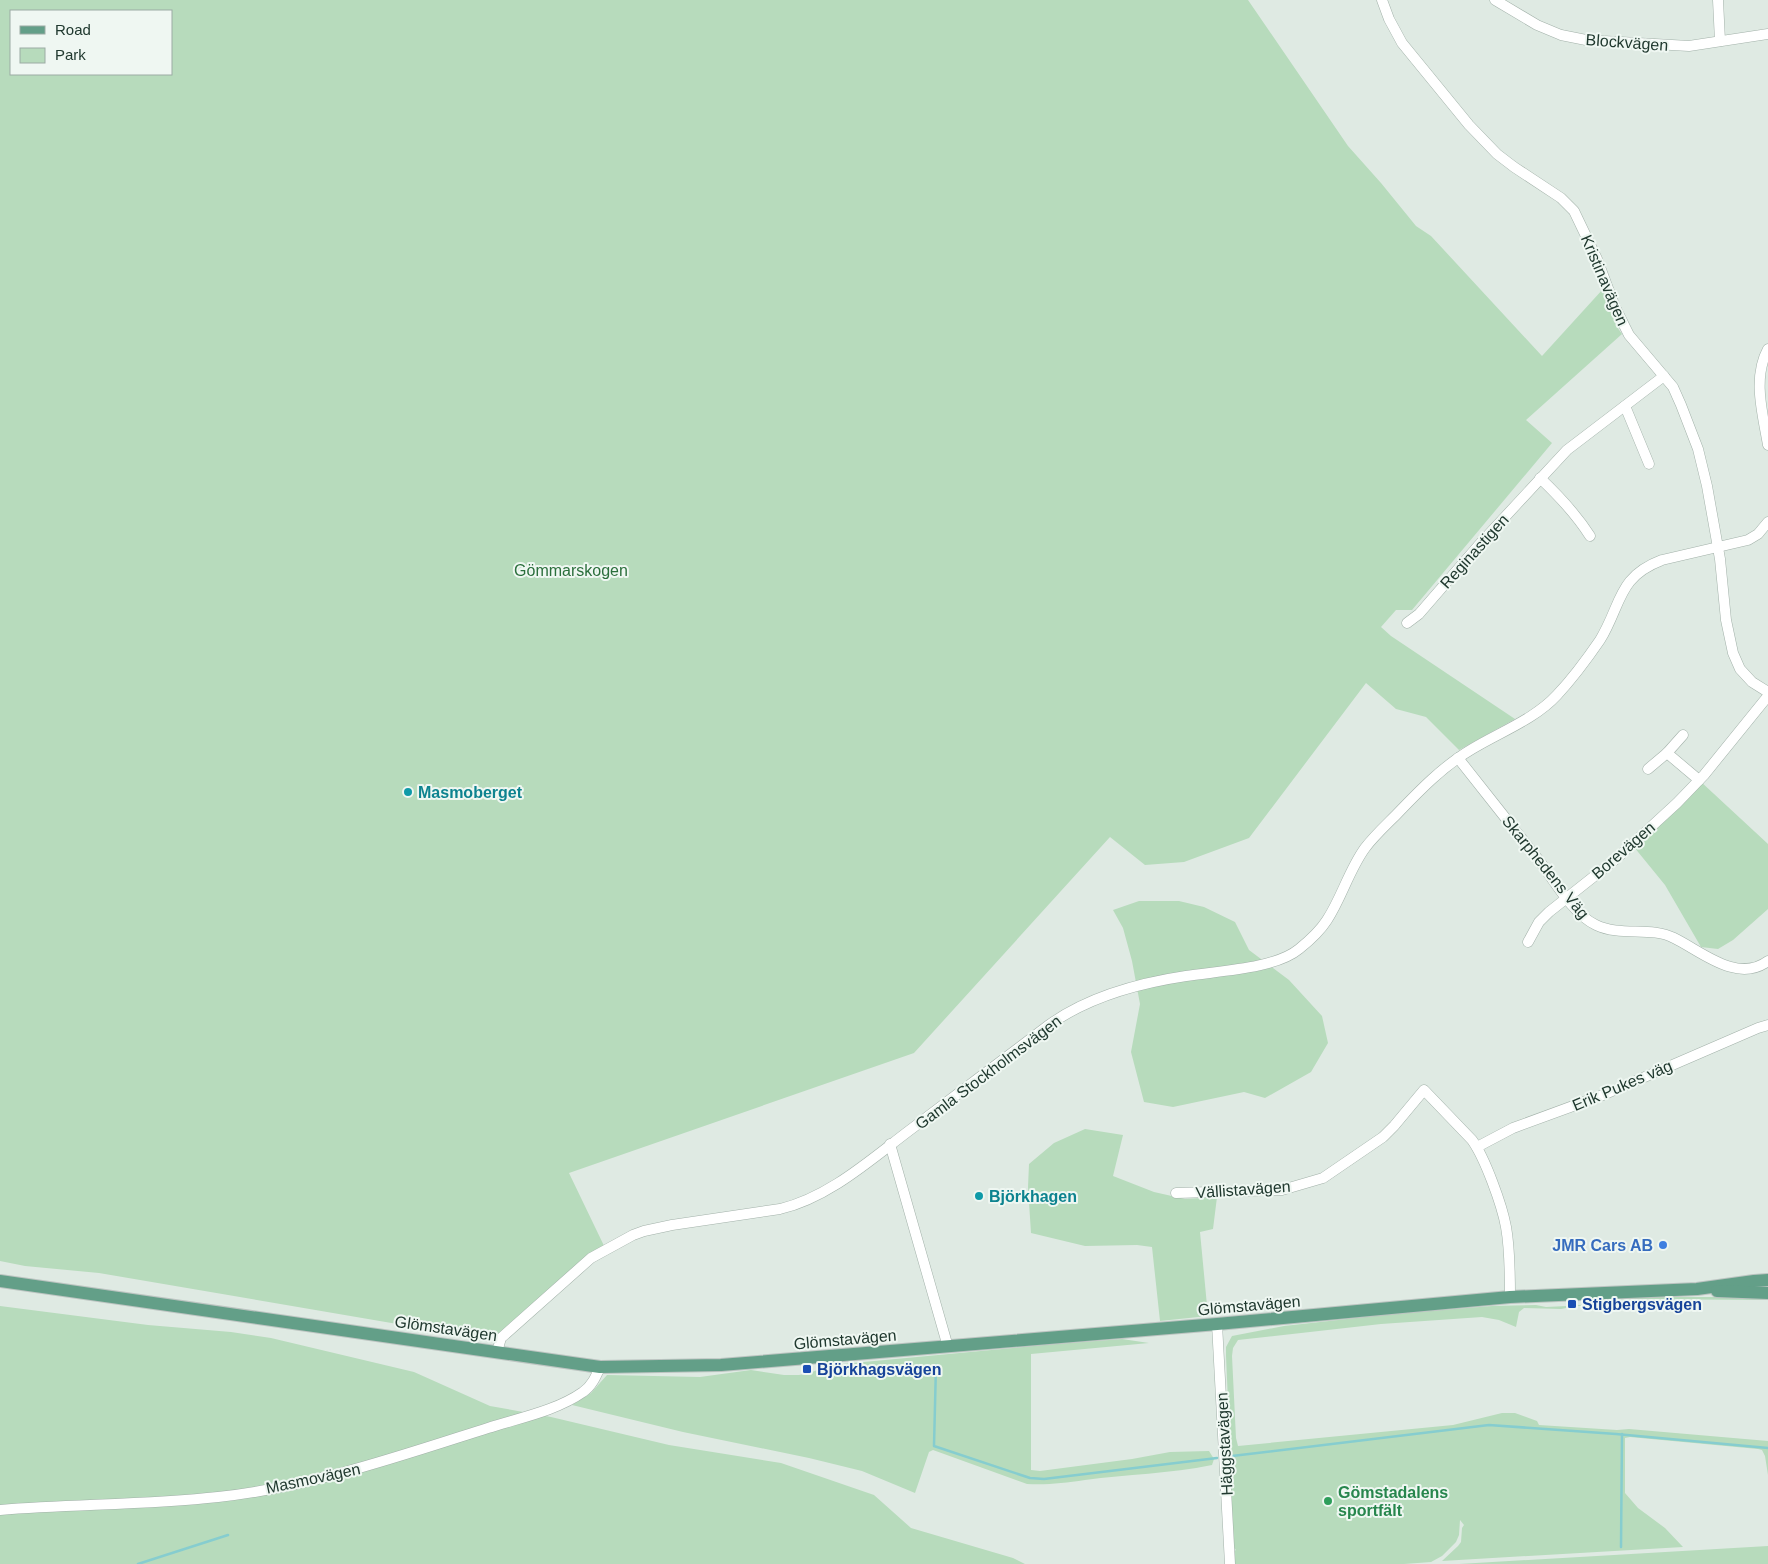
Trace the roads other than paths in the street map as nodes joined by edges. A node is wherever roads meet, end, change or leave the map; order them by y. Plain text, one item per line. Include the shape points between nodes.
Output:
1 (1382, 0) edge
2 (1718, 0) edge
3 (1499, 1) edge
4 (1768, 34) edge
5 (1720, 41) junction
6 (1768, 349) edge
7 (1664, 376) junction
8 (1625, 406) junction
9 (1768, 445) edge
10 (1649, 464) dead end
11 (1540, 478) junction
12 (1768, 522) edge
13 (1590, 536) dead end
14 (1719, 547) junction
15 (1407, 624) dead end
16 (1768, 694) edge
17 (1683, 735) dead end
18 (1667, 753) junction
19 (1458, 758) junction
20 (1648, 769) dead end
21 (1699, 780) junction
22 (1567, 897) junction
23 (1528, 942) dead end
24 (1768, 961) edge
25 (1768, 1025) edge
26 (890, 1144) junction
27 (1477, 1147) junction
28 (1176, 1193) dead end
29 (1768, 1280) edge
30 (0, 1281) edge
31 (1697, 1289) junction
32 (1768, 1293) edge
33 (1510, 1297) junction
34 (1217, 1324) junction
35 (948, 1347) junction
36 (497, 1352) junction
37 (600, 1367) junction
38 (0, 1510) edge
39 (1230, 1564) edge

1 - 7 street, Kristinavägen via 1402,43 1469,126 1503,159 1561,198 1574,211 1629,336
2 - 5 street
3 - 5 street, Blockvägen via 1537,25 1561,35 1586,40 1677,46
4 - 5 street, Blockvägen
6 - 9 street via 1760,375
7 - 8 street, Reginastigen
7 - 14 street, Kristinavägen via 1681,405 1698,449
8 - 10 street
8 - 11 street, Reginastigen via 1567,450
11 - 13 street via 1579,518
11 - 15 street, Reginastigen
12 - 14 street, Gamla Stockholmsvägen via 1754,538
14 - 16 street, Kristinavägen via 1733,653 1740,669
14 - 19 street, Gamla Stockholmsvägen via 1662,560 1639,571 1624,588 1600,639 1557,696 1537,712
16 - 21 street, Borevägen
17 - 18 street
18 - 20 street
18 - 21 street
19 - 22 street, Skarphedens Väg
19 - 26 street, Gamla Stockholmsvägen via 1423,788 1365,848 1326,922 1294,954 1270,962 1142,985 1080,1007 1049,1025
21 - 22 street, Borevägen via 1633,844
22 - 23 street, Borevägen via 1539,922
22 - 24 street, Skarphedens Väg via 1588,920 1602,927 1667,935 1732,967 1749,968
25 - 27 street, Erik Pukes väg via 1603,1095 1513,1128
26 - 35 street
26 - 36 street, Gamla Stockholmsvägen via 798,1205 644,1231 617,1243 591,1258 507,1332 501,1338
27 - 28 street, Vällistavägen via 1424,1090 1383,1137 1323,1178 1273,1191
27 - 33 street via 1506,1227
29 - 31 main road, Glömstavägen
30 - 36 main road, Glömstavägen
31 - 32 main road, Glömstavägen
31 - 33 main road, Glömstavägen
33 - 34 main road, Glömstavägen
34 - 35 main road, Glömstavägen
34 - 39 street, Häggstavägen
35 - 37 main road, Glömstavägen via 721,1365
36 - 37 main road, Glömstavägen
37 - 38 street, Masmovägen via 587,1389 562,1403 350,1471 219,1497

